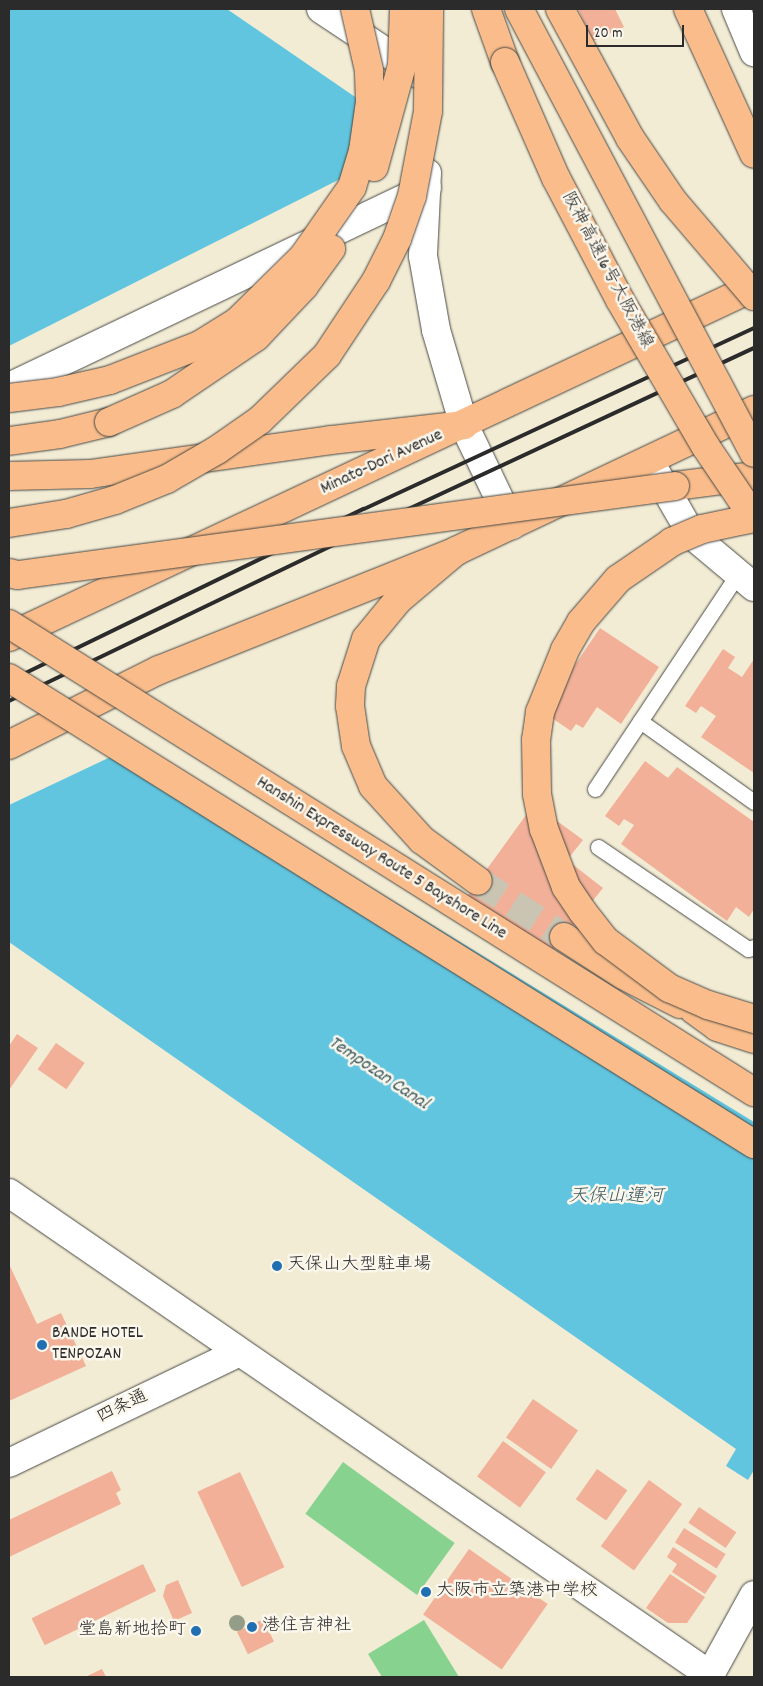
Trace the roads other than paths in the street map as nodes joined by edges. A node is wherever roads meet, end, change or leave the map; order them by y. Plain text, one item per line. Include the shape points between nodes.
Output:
1 (321, 9) edge
2 (355, 9) edge
3 (404, 9) edge
4 (430, 9) edge
5 (436, 9) edge
6 (486, 9) edge
7 (520, 9) edge
8 (560, 9) edge
9 (688, 9) edge
10 (736, 9) edge
11 (754, 52) edge
12 (432, 83) junction
13 (754, 154) edge
14 (427, 188) junction
15 (754, 287) edge
16 (754, 296) edge
17 (9, 388) edge
18 (9, 398) edge
19 (754, 410) edge
20 (464, 425) junction
21 (9, 441) edge
22 (754, 453) edge
23 (650, 462) junction
24 (9, 476) edge
25 (754, 476) edge
26 (754, 518) edge
27 (9, 523) edge
28 (512, 525) junction
29 (456, 551) junction
30 (9, 572) edge
31 (746, 581) edge
32 (9, 624) edge
33 (9, 637) edge
34 (9, 678) edge
35 (640, 721) junction
36 (9, 745) edge
37 (595, 789) dead end
38 (754, 802) edge
39 (598, 847) dead end
40 (478, 881) tunnel mouth
41 (570, 941) tunnel mouth
42 (754, 947) edge
43 (694, 1010) junction
44 (754, 1019) edge
45 (754, 1039) edge
46 (754, 1092) edge
47 (754, 1144) edge
48 (9, 1193) edge
49 (238, 1352) junction
50 (9, 1463) edge
51 (754, 1595) edge
52 (709, 1676) edge

1 - 12 street
2 - 18 highway, bridge via 369,70 370,102 363,151 352,187 303,257 237,322 200,345 110,380 58,392
3 - 21 highway, bridge via 400,74 383,142 369,178 324,258 280,313 256,337 222,363 143,408 109,422 60,434
4 - 27 highway, bridge via 428,111 412,196 397,239 376,281 327,355 260,420 167,479 115,500 66,514
5 - 12 street
6 - 26 highway, 阪神高速16号大阪港線, bridge via 505,62 560,186 659,369
7 - 22 highway, bridge
8 - 16 highway, bridge via 630,138 672,201
9 - 13 highway
10 - 11 street
12 - 14 street
14 - 17 street
14 - 20 street via 422,256 436,330
15 - 20 highway, Minato-Dori Avenue
19 - 23 highway
20 - 24 highway via 90,474
20 - 28 street
20 - 33 highway, Minato-Dori Avenue
23 - 28 highway
23 - 31 street via 692,535
25 - 30 highway, bridge via 18,574
26 - 44 highway, bridge via 702,529 672,542 618,579 581,622 565,650 540,712 536,740 537,794 544,829 566,887 583,912 606,941 669,988 708,1005
28 - 29 highway
29 - 36 highway, bridge via 159,670
29 - 40 highway via 398,600 366,639 357,660 350,706 356,746 373,786 422,840
31 - 35 lane
32 - 46 highway, Hanshin Expressway Route 5 Bayshore Line, bridge
34 - 47 highway, bridge
35 - 37 lane
35 - 38 lane
39 - 42 lane via 748,949
41 - 43 highway via 623,976
43 - 44 highway, bridge
43 - 45 highway via 718,1027
48 - 49 street
49 - 50 street, 四条通
49 - 52 street
51 - 52 street

